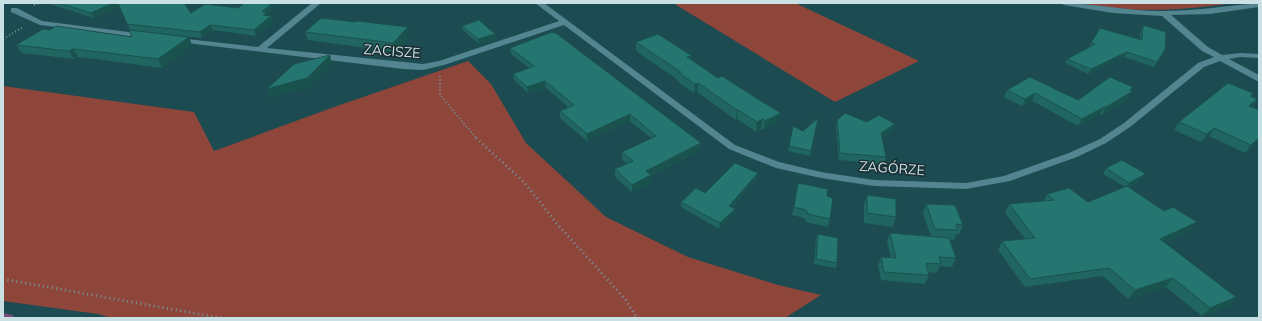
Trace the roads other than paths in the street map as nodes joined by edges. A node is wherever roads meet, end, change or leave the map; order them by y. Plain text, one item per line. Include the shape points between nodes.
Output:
1 (317, 3) edge
2 (539, 3) edge
3 (1064, 3) edge
4 (1259, 5) edge
5 (14, 10) dead end
6 (1165, 14) junction
7 (565, 22) junction
8 (150, 37) edge
9 (173, 40) edge
10 (259, 50) junction
11 (1259, 56) edge
12 (1220, 58) junction
13 (1259, 79) edge

1 - 10 street
2 - 7 street, ZAGÓRZE
3 - 6 street via 1111,11
4 - 6 street via 1230,10
5 - 8 street via 40,23
6 - 12 street via 1199,44
7 - 10 street, ZACISZE via 423,67
7 - 12 street, ZAGÓRZE via 732,147 776,165 874,183 966,186 1006,179 1044,166 1103,141 1127,125 1201,65
9 - 10 street, ZACISZE
11 - 12 street, ZAGÓRZE
12 - 13 street

